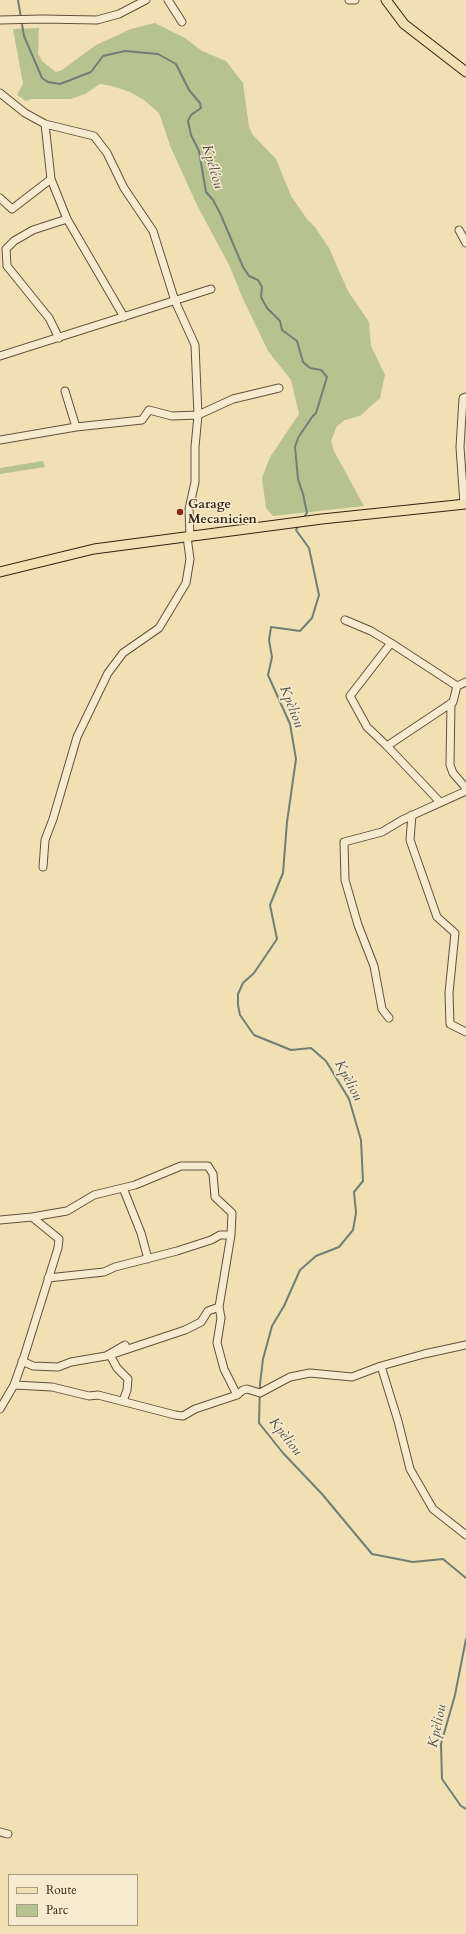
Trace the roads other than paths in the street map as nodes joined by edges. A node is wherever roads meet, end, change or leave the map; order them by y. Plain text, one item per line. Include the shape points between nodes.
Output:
1 (146, 0) edge
2 (168, 0) edge
3 (350, 0) edge
4 (355, 0) edge
5 (386, 0) edge
6 (0, 20) edge
7 (182, 22) dead end
8 (465, 69) edge
9 (0, 93) edge
10 (45, 124) junction
11 (51, 179) junction
12 (0, 198) edge
13 (67, 219) junction
14 (459, 230) dead end
15 (466, 243) edge
16 (211, 289) dead end
17 (175, 301) junction
18 (124, 317) junction
19 (59, 338) junction
20 (0, 356) edge
21 (278, 388) dead end
22 (65, 391) dead end
23 (466, 398) edge
24 (198, 415) junction
25 (76, 426) junction
26 (0, 440) edge
27 (465, 504) edge
28 (189, 537) junction
29 (0, 572) edge
30 (345, 620) dead end
31 (391, 643) junction
32 (466, 682) edge
33 (457, 686) junction
34 (451, 703) junction
35 (387, 746) junction
36 (466, 788) edge
37 (466, 791) edge
38 (440, 802) junction
39 (412, 815) junction
40 (42, 867) dead end
41 (389, 1018) dead end
42 (466, 1032) edge
43 (123, 1188) junction
44 (32, 1217) junction
45 (0, 1220) edge
46 (231, 1235) junction
47 (148, 1259) junction
48 (48, 1278) junction
49 (219, 1307) junction
50 (126, 1345) dead end
51 (466, 1345) edge
52 (110, 1355) junction
53 (22, 1361) junction
54 (381, 1366) junction
55 (14, 1385) junction
56 (237, 1395) junction
57 (123, 1401) junction
58 (0, 1410) edge
59 (466, 1535) edge
60 (0, 1832) edge
61 (8, 1834) dead end

1 - 6 street via 120,14 97,20
2 - 7 street
3 - 4 street
5 - 8 main road via 404,24
9 - 10 street via 25,113
10 - 11 street
10 - 17 street via 94,136 107,153 124,188 153,231
11 - 12 street via 12,210
11 - 13 street
13 - 18 street
13 - 19 street via 33,230 6,249 7,266 49,318
14 - 15 street
16 - 17 street
17 - 18 street
17 - 24 street via 195,345
18 - 19 street
19 - 20 street
21 - 24 street via 233,398
22 - 25 street
23 - 27 street via 463,398 460,447
24 - 25 street via 172,416 149,410 142,420
24 - 28 street via 195,482 189,509
25 - 26 street
27 - 28 main road via 322,519
28 - 29 main road via 94,549
28 - 40 street via 190,559 186,583 159,628 123,653 112,668 79,731 45,840
30 - 31 street
31 - 33 street
31 - 35 street via 350,696 367,727
32 - 33 street
33 - 34 street
34 - 35 street
34 - 36 street via 450,765 453,773
35 - 38 street
37 - 38 street
38 - 39 street
39 - 41 street via 382,832 344,842 345,880 358,925 374,966 382,1009
39 - 42 street via 410,840 437,917 455,933 449,993 450,1024
43 - 44 street via 94,1195 67,1211
43 - 46 street via 181,1166 208,1166 213,1174 215,1197 232,1213
43 - 47 street
44 - 45 street
44 - 48 street via 59,1239
46 - 47 street via 220,1235
46 - 49 street
47 - 48 street via 104,1272
48 - 53 street
49 - 52 street via 208,1311 202,1322 185,1330
49 - 56 street via 220,1329 217,1344 224,1369
50 - 52 street
51 - 54 street
52 - 53 street via 58,1366 33,1366
52 - 57 street via 117,1368 128,1379
53 - 55 street
54 - 56 street via 352,1377 310,1373 290,1377 260,1393 247,1389
54 - 59 street via 410,1469 433,1509
55 - 57 street via 52,1387
55 - 58 street
56 - 57 street via 195,1409 184,1416
60 - 61 street

